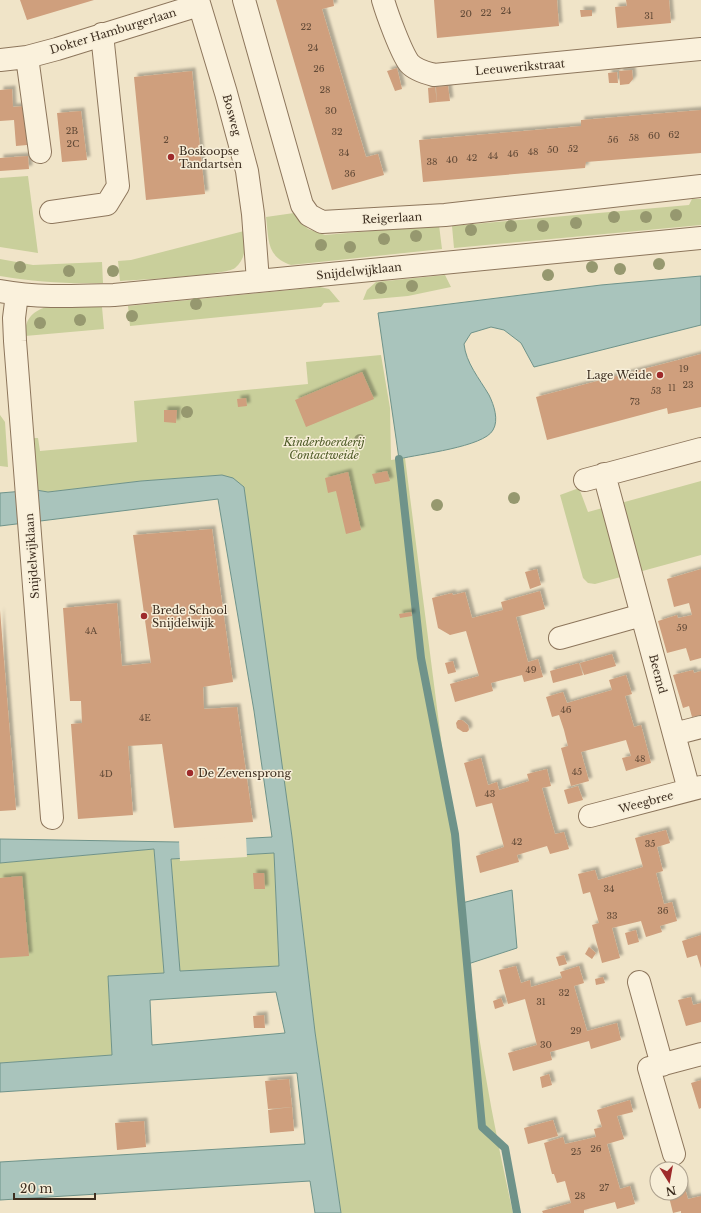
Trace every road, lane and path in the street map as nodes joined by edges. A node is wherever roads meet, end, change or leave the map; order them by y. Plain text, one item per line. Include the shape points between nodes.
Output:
1 (244, 0) edge
2 (383, 0) edge
3 (198, 2) edge
4 (102, 34) junction
5 (701, 49) edge
6 (27, 57) junction
7 (0, 60) edge
8 (40, 152) dead end
9 (701, 186) edge
10 (51, 212) dead end
11 (701, 238) edge
12 (258, 281) junction
13 (8, 292) edge
14 (701, 449) edge
15 (642, 615) junction
16 (560, 638) dead end
17 (701, 727) edge
18 (674, 734) junction
19 (695, 789) edge
20 (590, 816) dead end
21 (52, 818) dead end
22 (639, 982) dead end
23 (701, 1054) edge
24 (662, 1065) junction
25 (674, 1154) dead end

1 - 9 street, Reigerlaan via 302,205 309,215 322,222 445,216
2 - 5 street, Leeuwerikstraat via 410,64 434,75
3 - 4 street, Dokter Hamburgerlaan
3 - 12 street, Bosweg via 247,171
4 - 6 street, Dokter Hamburgerlaan
4 - 10 street via 118,186 107,204
6 - 7 street, Dokter Hamburgerlaan
6 - 8 street
11 - 12 street, Snijdelwijklaan
12 - 13 street, Snijdelwijklaan via 114,295 54,296
13 - 21 street, Snijdelwijklaan via 14,318
14 - 15 street, Beemd via 594,477
15 - 16 street
15 - 18 street, Beemd
17 - 18 street
18 - 19 street, Beemd
19 - 20 street, Weegbree
22 - 24 street
23 - 24 street
24 - 25 street via 649,1068

